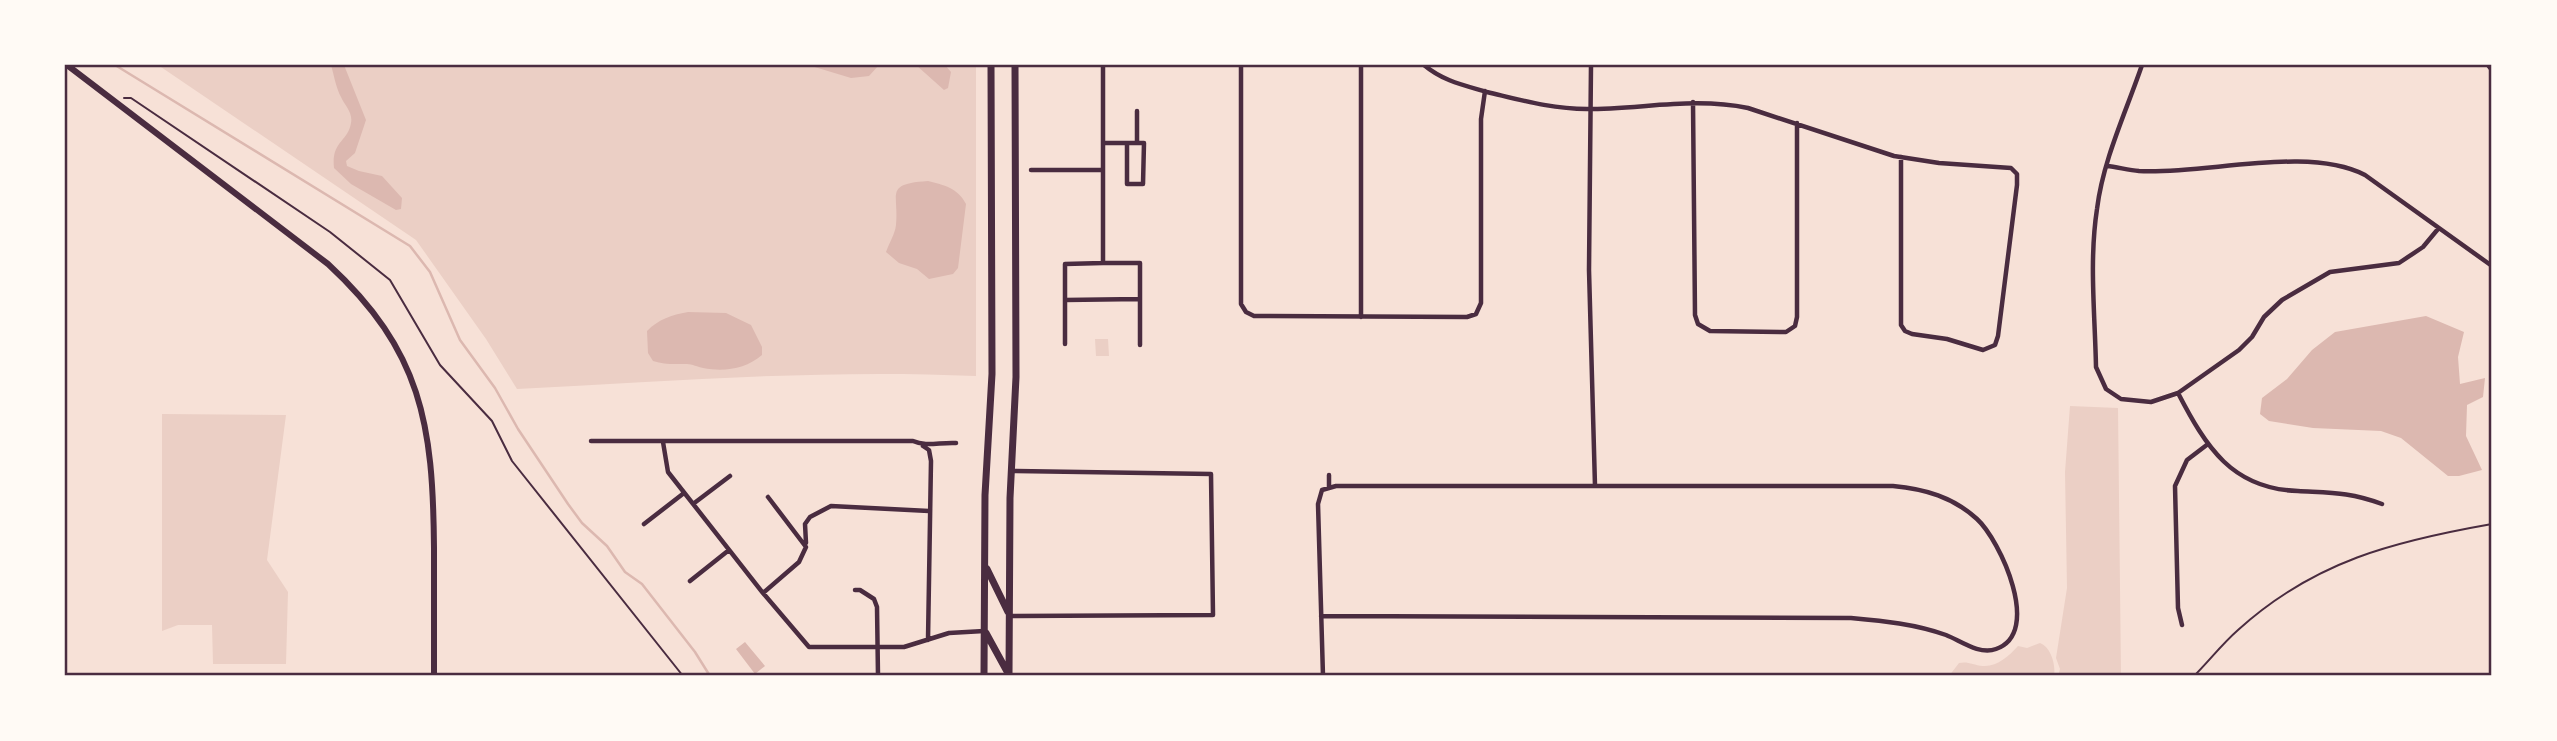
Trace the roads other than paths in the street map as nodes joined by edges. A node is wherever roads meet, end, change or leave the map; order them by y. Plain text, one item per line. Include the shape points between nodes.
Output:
1 (67, 65) edge
2 (991, 65) edge
3 (1016, 65) edge
4 (1103, 65) edge
5 (1241, 65) edge
6 (1361, 65) edge
7 (1423, 65) edge
8 (1591, 65) edge
9 (2142, 65) edge
10 (2488, 65) edge
11 (2492, 70) edge
12 (1485, 91) junction
13 (1693, 102) junction
14 (1590, 109) junction
15 (1137, 111) dead end
16 (1797, 123) junction
17 (1102, 143) junction
18 (1127, 143) junction
19 (1137, 143) junction
20 (1901, 157) junction
21 (2107, 166) junction
22 (1031, 170) dead end
23 (1102, 170) junction
24 (2438, 229) junction
25 (1103, 263) junction
26 (2492, 266) edge
27 (1140, 299) junction
28 (1065, 300) junction
29 (1360, 317) junction
30 (1065, 344) dead end
31 (1140, 345) dead end
32 (2178, 393) junction
33 (591, 441) dead end
34 (663, 442) junction
35 (956, 443) dead end
36 (2208, 444) junction
37 (923, 446) junction
38 (1011, 471) junction
39 (1329, 475) dead end
40 (730, 476) dead end
41 (1595, 486) junction
42 (1329, 487) junction
43 (684, 493) junction
44 (768, 497) dead end
45 (694, 504) junction
46 (2382, 505) dead end
47 (929, 510) junction
48 (644, 524) dead end
49 (806, 543) junction
50 (729, 550) junction
51 (985, 566) junction
52 (690, 581) dead end
53 (855, 590) dead end
54 (763, 593) junction
55 (1009, 616) junction
56 (1321, 616) junction
57 (2182, 625) dead end
58 (984, 631) junction
59 (928, 640) junction
60 (878, 647) junction
61 (434, 676) edge
62 (878, 676) edge
63 (984, 676) edge
64 (1009, 676) edge
65 (1323, 676) edge

1 - 61 street via 328,264 352,286 393,340 420,404 432,467
2 - 51 main road via 992,374
3 - 38 main road via 1016,377
4 - 17 street
5 - 29 street via 1243,309 1254,316
6 - 29 street
7 - 12 street via 1450,82
8 - 14 street
9 - 21 street
10 - 11 street
12 - 14 street via 1548,108
12 - 29 street via 1481,303 1476,314
13 - 14 street
13 - 16 street via 1739,106
13 - 16 street via 1695,315 1698,324 1710,331 1780,333 1795,326
14 - 41 street
15 - 19 street
16 - 20 street
17 - 18 street
17 - 23 street
18 - 19 street
18 - 19 street via 1127,184 1143,184 1144,143
20 - 20 street via 1901,325 1912,334 1983,349 1995,345 2018,185 2014,170
21 - 24 street via 2140,171 2286,163 2343,166 2365,174
21 - 32 street via 2095,229 2097,373 2121,400 2151,402
22 - 23 street
23 - 25 street
24 - 26 street
24 - 32 street via 2423,247 2399,263 2330,272 2282,299 2239,350
25 - 27 street via 1140,263
25 - 28 street via 1065,264
27 - 28 street
27 - 31 street
28 - 30 street
32 - 36 street
33 - 34 street
34 - 37 street via 913,441
34 - 43 street via 668,472
35 - 37 street
36 - 46 street via 2228,467 2255,484 2359,495
36 - 57 street via 2187,460 2175,486
37 - 47 street via 931,461
38 - 55 main road
38 - 55 street via 1211,474 1213,615
39 - 42 street
40 - 45 street
41 - 42 street
41 - 56 street via 1893,486 1935,494 1979,521 2003,555 2014,590 2013,635 2003,646 1985,651 1920,627 1851,618
42 - 56 street via 1322,490 1318,504
43 - 45 street
43 - 48 street
44 - 49 street
45 - 50 street
47 - 49 street via 831,506 805,524
47 - 59 street
49 - 54 street via 800,562
50 - 52 street
50 - 54 street
51 - 55 main road
51 - 58 main road
53 - 60 street via 874,599
54 - 60 street via 809,646
55 - 64 main road
56 - 65 street
58 - 59 street via 949,633
58 - 63 main road
58 - 64 main road
59 - 60 street
60 - 62 street

